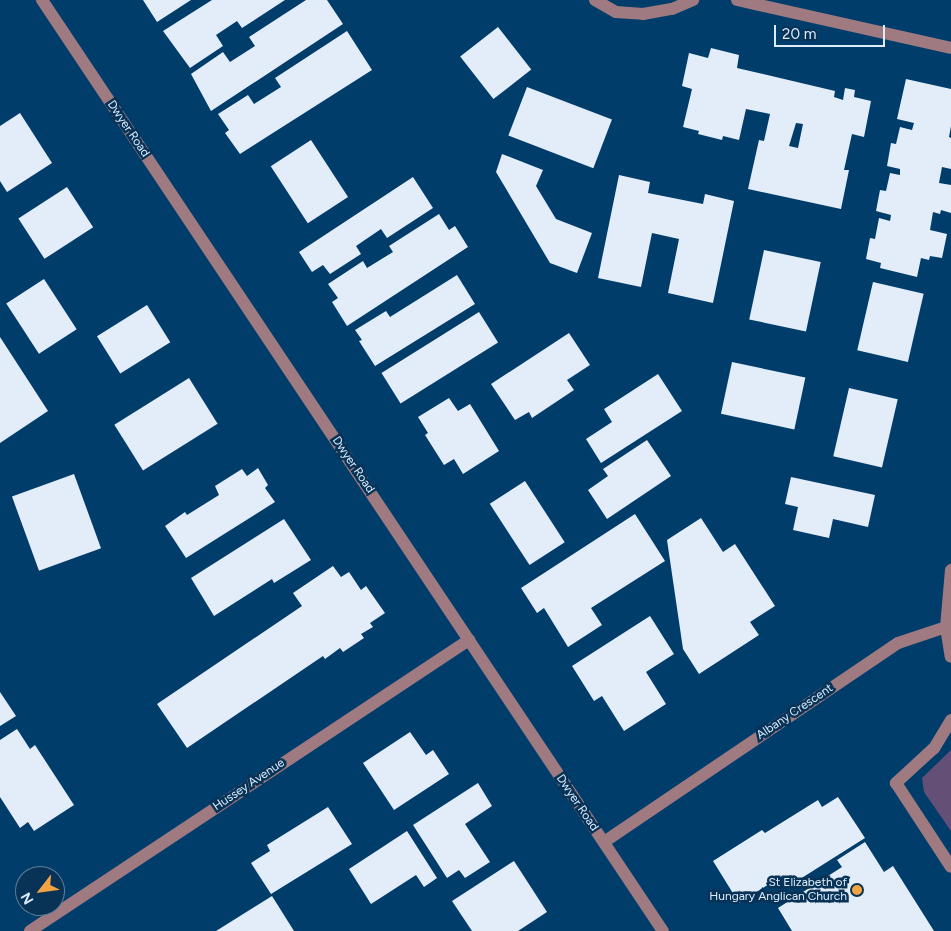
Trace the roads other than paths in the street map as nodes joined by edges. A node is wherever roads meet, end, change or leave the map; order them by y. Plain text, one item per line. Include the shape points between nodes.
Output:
1 (42, 0) edge
2 (595, 0) edge
3 (693, 0) edge
4 (737, 0) edge
5 (951, 48) edge
6 (951, 570) edge
7 (948, 627) edge
8 (469, 640) junction
9 (951, 656) edge
10 (951, 720) edge
11 (604, 842) junction
12 (951, 867) edge
13 (30, 931) edge
14 (663, 931) edge

1 - 8 street, Dwyer Road
2 - 3 street via 616,12 643,14 672,9
4 - 5 street
6 - 7 street
7 - 9 street
7 - 11 street, Albany Crescent via 898,643
8 - 11 street, Dwyer Road
8 - 13 street, Hussey Avenue
10 - 12 street via 934,748 896,783
11 - 14 street, Dwyer Road

